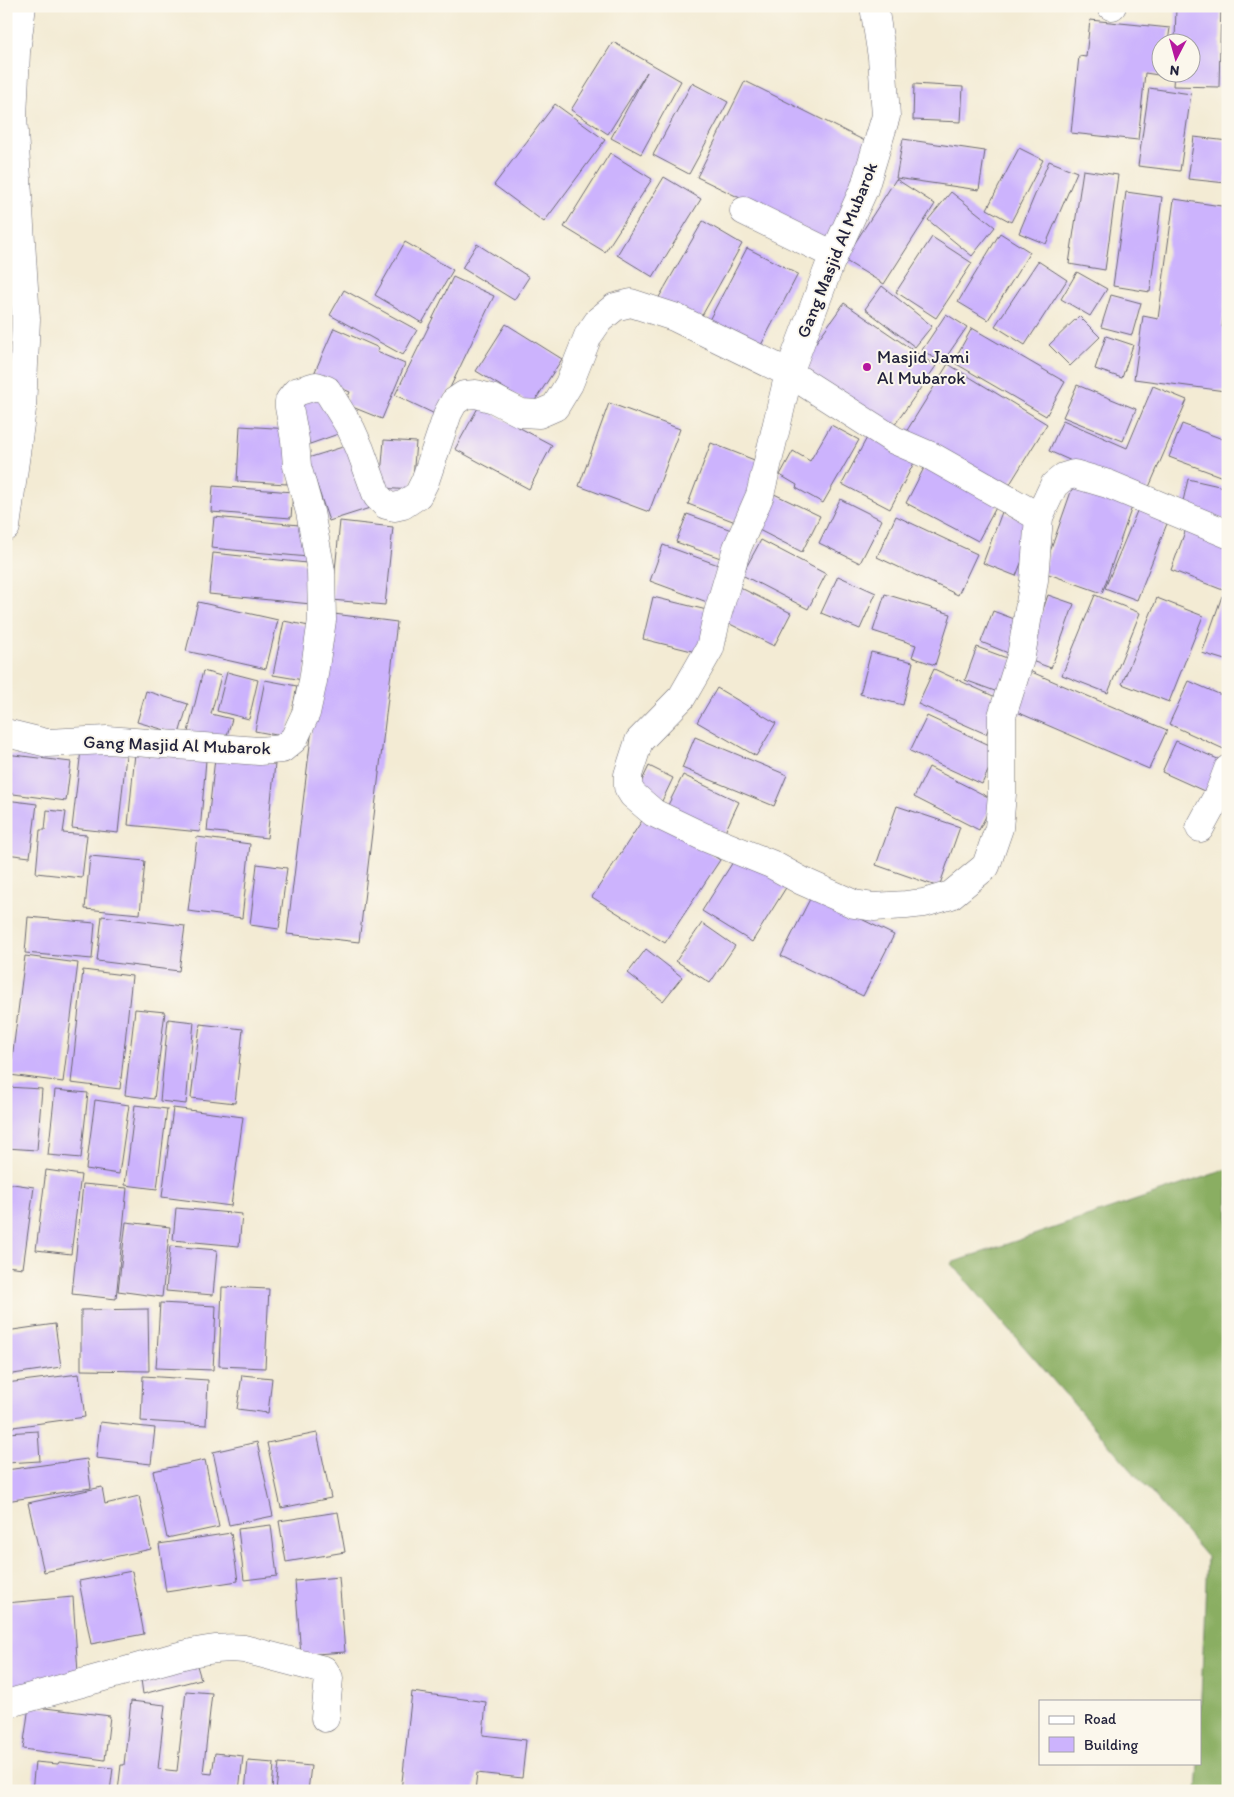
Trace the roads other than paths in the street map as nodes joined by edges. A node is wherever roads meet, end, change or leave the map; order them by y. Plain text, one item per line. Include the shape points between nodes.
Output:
1 (22, 6) edge
2 (874, 6) edge
3 (10, 117) edge
4 (744, 211) dead end
5 (834, 254) junction
6 (16, 323) edge
7 (789, 373) junction
8 (1039, 517) junction
9 (6, 527) edge
10 (1228, 534) edge
11 (6, 733) edge
12 (1228, 769) edge
13 (1200, 828) dead end
14 (6, 1704) edge
15 (325, 1718) dead end

1 - 3 street
2 - 5 street, Gang Masjid Al Mubarok via 886,116 864,189
3 - 6 street
4 - 5 street
5 - 7 street, Gang Masjid Al Mubarok
6 - 9 street via 22,409
7 - 8 street, Gang Masjid Al Mubarok via 894,440 931,456
7 - 8 street, Gang Masjid Al Mubarok via 760,495 737,548 710,648 682,697 639,741 628,775 628,787 633,795 654,814 772,864 854,904 874,907 906,905 951,895 986,866 999,828 1002,716 1021,656 1034,580
7 - 11 street, Gang Masjid Al Mubarok via 674,317 631,303 615,307 599,320 588,336 569,384 555,408 539,414 521,413 476,394 464,395 454,402 418,495 394,507 386,505 377,496 360,449 330,393 316,386 296,392 289,401 289,407 297,466 321,571 322,620 306,713 294,740 282,749 259,751 107,740 47,743
8 - 10 street via 1054,485 1074,474 1108,484
12 - 13 street
14 - 15 street via 177,1657 232,1648 324,1670 329,1678

